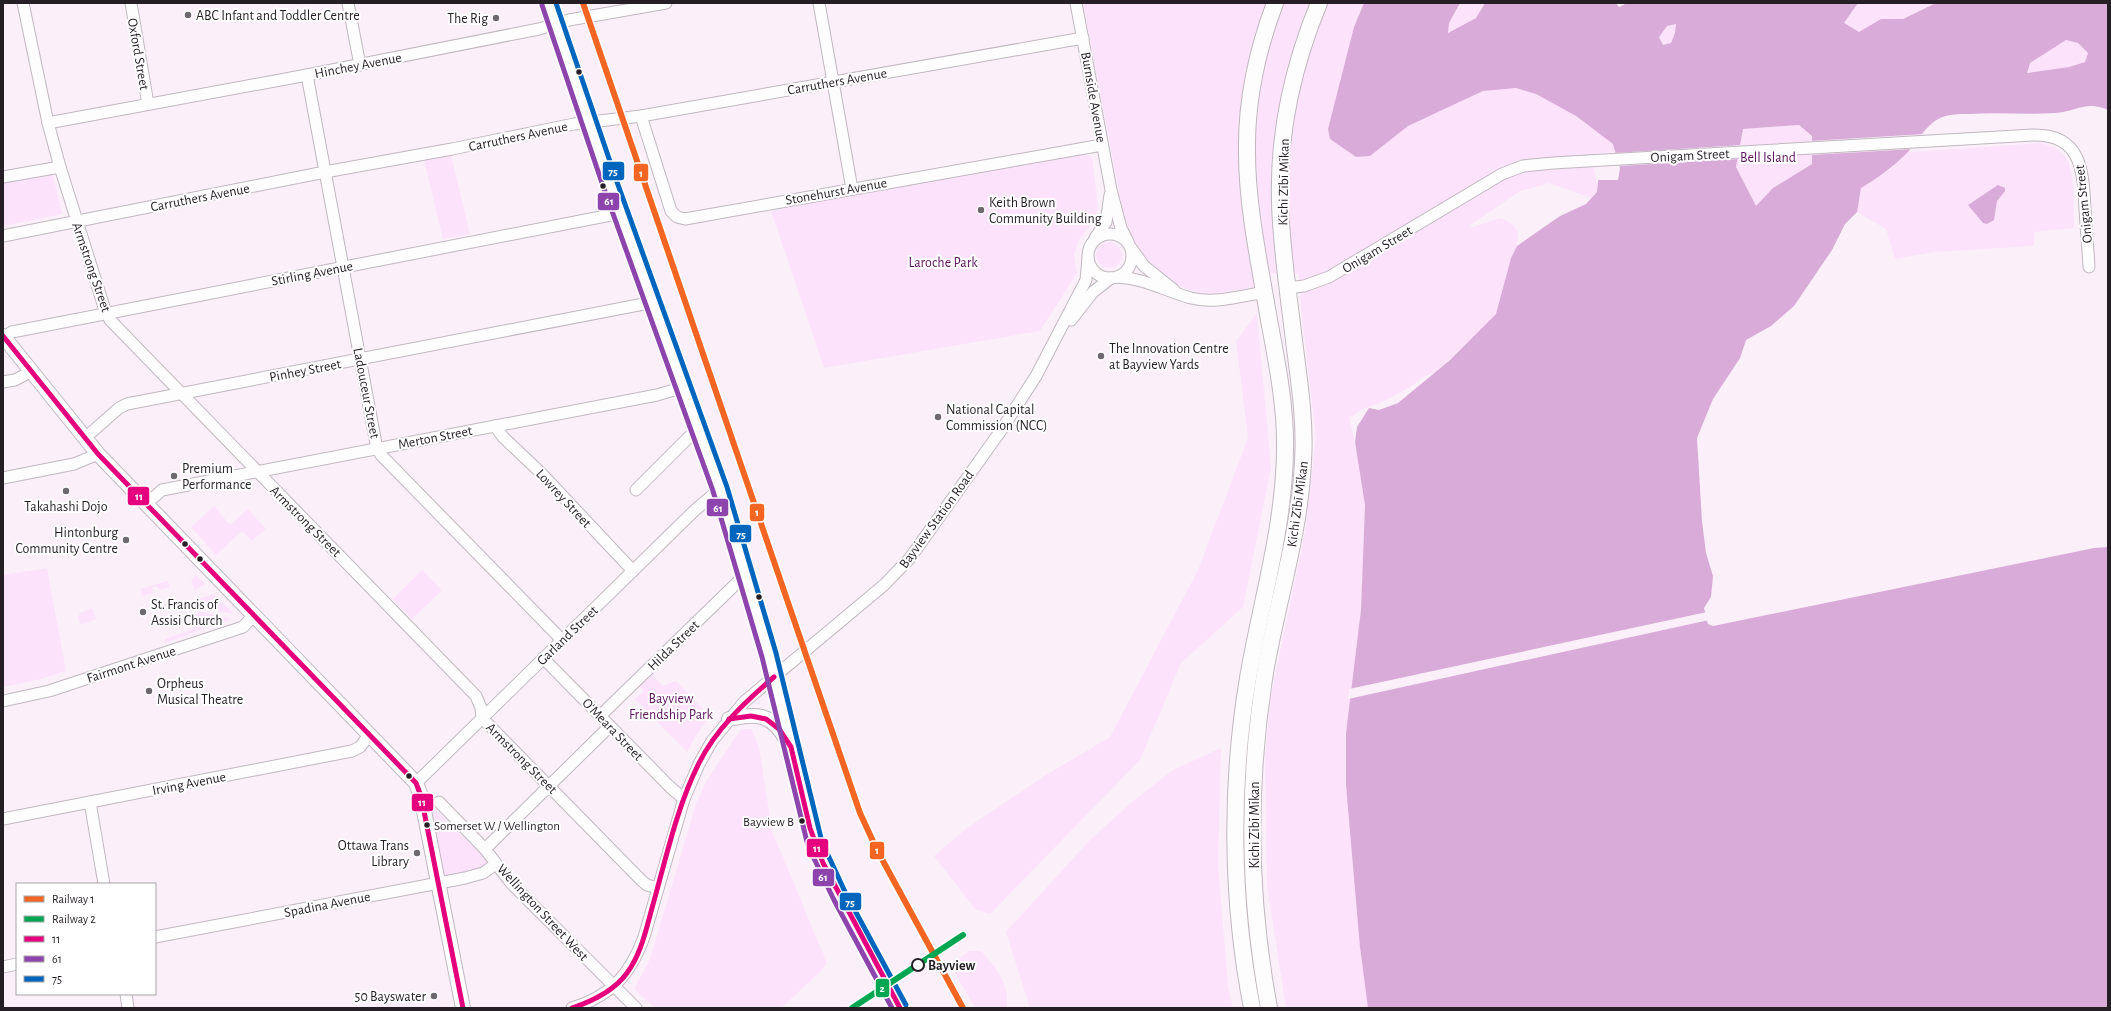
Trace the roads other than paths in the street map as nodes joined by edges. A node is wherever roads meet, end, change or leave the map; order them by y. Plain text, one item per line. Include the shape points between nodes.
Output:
1 (23, 3) edge
2 (131, 3) edge
3 (348, 3) edge
4 (549, 3) edge
5 (666, 3) edge
6 (819, 3) edge
7 (1076, 3) edge
8 (1275, 3) edge
9 (1319, 3) edge
10 (556, 24) junction
11 (1083, 38) junction
12 (360, 65) junction
13 (307, 75) junction
14 (833, 81) junction
15 (148, 104) junction
16 (641, 116) junction
17 (48, 123) junction
18 (589, 123) junction
19 (1102, 145) junction
20 (60, 167) junction
21 (325, 172) junction
22 (3, 177) edge
23 (852, 189) junction
24 (1111, 190) junction
25 (621, 213) junction
26 (76, 221) junction
27 (3, 236) edge
28 (1095, 239) junction
29 (1129, 244) junction
30 (1088, 258) junction
31 (344, 267) junction
32 (2089, 267) dead end
33 (1114, 277) junction
34 (1287, 288) junction
35 (1265, 292) junction
36 (1177, 293) junction
37 (654, 302) junction
38 (106, 313) junction
39 (1060, 333) junction
40 (3, 336) edge
41 (360, 359) junction
42 (30, 372) junction
43 (3, 382) edge
44 (684, 387) junction
45 (182, 393) junction
46 (495, 426) junction
47 (700, 433) junction
48 (85, 438) junction
49 (377, 449) junction
50 (98, 454) junction
51 (257, 471) junction
52 (3, 478) edge
53 (720, 488) junction
54 (636, 490) dead end
55 (141, 500) junction
56 (633, 571) junction
57 (746, 574) junction
58 (253, 616) junction
59 (562, 640) junction
60 (544, 658) junction
61 (774, 677) junction
62 (3, 701) edge
63 (600, 716) junction
64 (482, 718) junction
65 (729, 719) junction
66 (610, 726) junction
67 (369, 735) junction
68 (791, 747) junction
69 (416, 783) junction
70 (549, 786) junction
71 (684, 799) junction
72 (90, 802) junction
73 (438, 802) dead end
74 (3, 818) edge
75 (485, 849) junction
76 (496, 864) junction
77 (438, 882) junction
78 (104, 883) edge
79 (658, 888) junction
80 (156, 937) edge
81 (16, 964) edge
82 (3, 967) edge
83 (614, 986) junction
84 (126, 995) edge
85 (128, 1008) edge
86 (463, 1008) edge
87 (572, 1008) edge
88 (636, 1008) edge
89 (900, 1008) edge
90 (1252, 1008) edge
91 (1269, 1008) edge

1 - 17 street, Armstrong Street
2 - 15 street, Oxford Street
3 - 12 street
4 - 10 main road
5 - 10 street, Hinchey Avenue
6 - 14 street
7 - 11 street, Burnside Avenue
8 - 35 highway, Kichi Zībī Mīkan via 1265,29 1254,75 1247,146 1250,196
9 - 34 highway, Kichi Zībī Mīkan via 1298,61 1282,141 1280,206
10 - 12 street, Hinchey Avenue
10 - 18 main road
11 - 14 street, Carruthers Avenue
11 - 19 street, Burnside Avenue
12 - 13 street, Hinchey Avenue
13 - 15 street, Hinchey Avenue
13 - 21 street, Ladouceur Street
14 - 16 street, Carruthers Avenue
14 - 23 street
15 - 17 street, Hinchey Avenue
16 - 18 street, Carruthers Avenue
16 - 23 street, Stonehurst Avenue via 670,209 677,217 685,218
17 - 20 street, Armstrong Street
18 - 21 street, Carruthers Avenue
18 - 25 main road
19 - 23 street, Stonehurst Avenue
19 - 24 street, Burnside Avenue
20 - 22 street
20 - 26 street, Armstrong Street
21 - 26 street, Carruthers Avenue
21 - 31 street, Ladouceur Street
24 - 28 street, Burnside Avenue via 1106,222
24 - 29 street, Burnside Avenue via 1119,223
25 - 31 street, Stirling Avenue
25 - 37 main road
26 - 27 street, Carruthers Avenue
26 - 38 street, Armstrong Street
28 - 29 street via 1111,233 1117,234
28 - 30 street via 1089,247
29 - 33 street via 1132,255 1130,266 1124,273
29 - 36 street, Burnside Avenue via 1144,266
30 - 33 street via 1093,271 1103,277
30 - 39 street, Bayview Station Road via 1086,280
31 - 38 street, Stirling Avenue
31 - 41 street, Ladouceur Street
32 - 34 street, Onigam Street via 2079,161 2070,147 2062,141 2041,134 1553,162 1522,166 1502,174 1337,273 1312,284
33 - 36 street via 1141,280
33 - 39 street, Bayview Station Road via 1093,292
34 - 35 highway
34 - 91 highway, Kichi Zībī Mīkan via 1302,414 1303,460 1295,529 1264,680 1252,815 1255,905
35 - 36 street via 1211,300 1191,298
35 - 90 highway, Kichi Zībī Mīkan via 1283,404 1285,473 1278,529 1248,681 1238,756 1236,837 1240,915 1244,963
37 - 41 street, Pinhey Street
37 - 44 main road
38 - 40 street, Stirling Avenue
38 - 45 street, Armstrong Street
39 - 61 street, Bayview Station Road via 1008,421 910,558 884,585
40 - 42 main road
41 - 45 street, Pinhey Street
41 - 49 street, Ladouceur Street
42 - 43 street via 15,380
42 - 48 main road
44 - 46 street, Merton Street via 657,395
44 - 47 main road
45 - 48 street, Pinhey Street via 122,406
45 - 51 street, Armstrong Street
46 - 49 street, Merton Street
46 - 56 street, Lowrey Street
47 - 53 main road
47 - 54 street via 690,436
48 - 50 main road
49 - 51 street, Merton Street
49 - 59 street, Ladouceur Street
50 - 52 street via 74,464
50 - 55 main road
51 - 55 street, Merton Street via 162,490 153,498
51 - 64 street, Armstrong Street via 476,696
53 - 56 street, Garland Street
53 - 57 main road
55 - 58 main road
56 - 59 street, Garland Street
57 - 61 main road
57 - 63 street, Hilda Street
58 - 62 street, Fairmont Avenue via 243,627 50,691
58 - 67 main road
59 - 60 street, Garland Street
60 - 63 street, O'Meara Street
60 - 64 street, Garland Street
61 - 65 street, Bayview Station Road via 744,702
61 - 68 main road
63 - 66 street, O'Meara Street
64 - 69 street, Garland Street
64 - 70 street, Armstrong Street
65 - 68 main road via 749,715 767,718 779,728
65 - 71 street, Bayview Station Road via 702,757
66 - 70 street
66 - 71 street, O'Meara Street
67 - 69 main road
67 - 72 street, Irving Avenue via 360,747 352,751
68 - 89 main road via 815,844
69 - 77 main road via 421,796
70 - 75 street
70 - 79 street, Armstrong Street via 647,885
71 - 79 street, Bayview Station Road
72 - 74 street, Irving Avenue
72 - 78 street
73 - 75 street, Wellington Street West
75 - 76 street, Wellington Street West
76 - 77 street, Spadina Avenue via 482,873
76 - 83 street, Wellington Street West via 511,883
77 - 80 street, Spadina Avenue
77 - 86 main road
79 - 83 street, Bayview Station Road via 636,958
81 - 82 street
83 - 87 street, Bayview Station Road via 597,999
83 - 88 street, Wellington Street West
84 - 85 street

